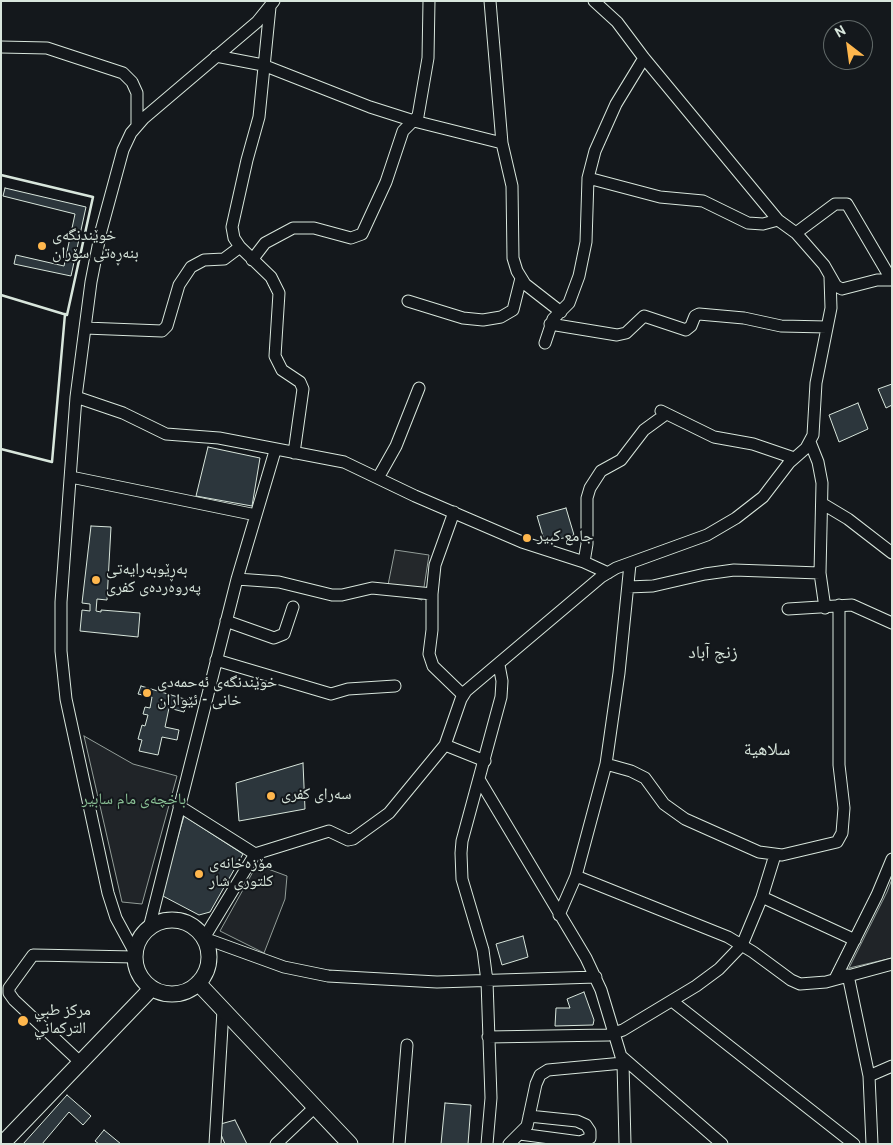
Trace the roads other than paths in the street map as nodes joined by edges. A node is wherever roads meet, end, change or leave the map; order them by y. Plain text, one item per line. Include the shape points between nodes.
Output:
1 (429, 1) edge
2 (490, 1) edge
3 (594, 1) edge
4 (272, 4) edge
5 (1, 47) edge
6 (216, 56) junction
7 (644, 58) junction
8 (263, 65) junction
9 (414, 121) junction
10 (137, 125) junction
11 (502, 143) junction
12 (588, 178) junction
13 (778, 220) junction
14 (796, 233) junction
15 (240, 247) junction
16 (252, 260) junction
17 (830, 277) junction
18 (521, 278) junction
19 (891, 279) edge
20 (408, 301) dead end
21 (561, 312) junction
22 (550, 324) junction
23 (827, 327) junction
24 (85, 328) junction
25 (545, 344) dead end
26 (419, 388) dead end
27 (76, 397) junction
28 (810, 442) junction
29 (275, 450) junction
30 (294, 453) junction
31 (794, 458) junction
32 (71, 478) junction
33 (378, 478) junction
34 (823, 504) junction
35 (454, 512) junction
36 (256, 515) junction
37 (892, 553) edge
38 (584, 562) junction
39 (630, 564) junction
40 (608, 573) junction
41 (820, 573) junction
42 (237, 579) junction
43 (628, 587) junction
44 (432, 594) junction
45 (839, 605) junction
46 (293, 607) dead end
47 (825, 608) junction
48 (788, 610) dead end
49 (226, 621) junction
50 (892, 622) edge
51 (216, 660) junction
52 (499, 665) junction
53 (395, 686) dead end
54 (463, 695) junction
55 (445, 744) junction
56 (484, 761) junction
57 (606, 764) junction
58 (479, 779) junction
59 (180, 806) junction
60 (255, 854) junction
61 (775, 855) junction
62 (892, 859) edge
63 (576, 876) junction
64 (762, 897) junction
65 (559, 915) junction
66 (149, 928) junction
67 (204, 938) junction
68 (855, 940) junction
69 (742, 945) junction
70 (135, 955) junction
71 (892, 964) edge
72 (848, 975) junction
73 (596, 977) junction
74 (835, 979) junction
75 (487, 981) junction
76 (198, 983) junction
77 (152, 988) junction
78 (672, 1001) junction
79 (223, 1010) junction
80 (615, 1033) junction
81 (488, 1037) junction
82 (407, 1045) dead end
83 (622, 1060) junction
84 (80, 1062) junction
85 (892, 1066) edge
86 (869, 1076) junction
87 (315, 1107) junction
88 (529, 1116) junction
89 (520, 1134) junction
90 (2, 1144) edge
91 (215, 1144) edge
92 (276, 1144) edge
93 (350, 1144) edge
94 (399, 1144) edge
95 (487, 1144) edge
96 (509, 1144) edge
97 (626, 1144) edge
98 (722, 1144) edge
99 (854, 1144) edge
100 (872, 1144) edge

1 - 9 street via 428,58 418,116
2 - 11 street
3 - 7 street via 617,22
4 - 6 street via 257,22
4 - 8 street
5 - 10 street via 47,48 122,73 132,82 137,94
6 - 8 street
6 - 10 street
7 - 12 street via 604,128
7 - 13 street
8 - 9 street via 350,100
8 - 15 street via 257,128 232,227
9 - 11 street
9 - 16 street via 403,131 386,182 360,236 351,238 314,228 293,228 265,243
10 - 24 street via 123,150 101,231
11 - 18 street via 512,186 513,258
12 - 13 street via 660,197 703,201 748,223
12 - 21 street via 584,259 572,298
13 - 14 street
14 - 17 street via 824,265
14 - 19 street via 835,204 846,204
15 - 16 street
15 - 24 street via 224,260 204,260 191,267 180,285 167,326 162,331
16 - 30 street via 275,281 279,293 276,361 282,370 300,382 303,389
17 - 19 street via 842,289
17 - 23 street
18 - 20 street via 513,310 501,317 483,320 463,318
18 - 21 street via 530,289
21 - 22 street
22 - 23 street via 616,335 626,332 644,316 686,330 699,314 744,318 781,326
22 - 25 street
23 - 28 street via 816,383 815,427
24 - 27 street
26 - 33 street via 396,446
27 - 29 street via 166,434 218,438
27 - 32 street
28 - 31 street
28 - 34 street via 820,472
29 - 30 street
29 - 36 street
30 - 33 street via 344,462
31 - 38 street via 754,444 719,438 664,412 644,430 621,460 601,471 590,488
31 - 39 street via 764,497 736,518 692,542
32 - 36 street
32 - 70 street via 60,626 62,675 108,893 116,918
33 - 35 street
34 - 37 street
34 - 41 street
35 - 38 street via 522,542
35 - 44 street via 437,556
36 - 42 street
38 - 40 street
39 - 40 street
39 - 43 street
40 - 52 street
41 - 43 street via 726,571 653,586
41 - 47 street
42 - 44 street via 280,582 332,595 372,588
42 - 49 street
43 - 57 street
44 - 54 street via 429,658 436,670
45 - 47 street
45 - 50 street via 857,607
45 - 61 street via 842,833 837,842 830,845
46 - 49 street via 284,634 274,638
47 - 48 street
49 - 51 street
51 - 53 street via 331,694
51 - 59 street
52 - 54 street
52 - 56 street via 502,689
54 - 55 street
55 - 56 street
55 - 60 street via 393,809 355,838 348,840 329,831
56 - 58 street
57 - 61 street via 645,778 670,810 692,824 759,852
57 - 63 street
58 - 65 street
58 - 75 street via 462,841 461,866 483,950
59 - 60 street
59 - 66 street
60 - 67 street
61 - 64 street
62 - 68 street
63 - 65 street
63 - 69 street
64 - 68 street
64 - 69 street
65 - 73 street
66 - 67 main road via 158,922 178,920
66 - 70 main road via 142,935
67 - 75 street via 253,957 313,974 412,981
67 - 76 main road via 209,961
68 - 74 street
69 - 74 street via 800,984
69 - 78 street via 708,978
70 - 77 main road via 139,975
70 - 84 street via 33,955 9,988 14,1000
71 - 72 street
72 - 74 street
72 - 86 street
73 - 75 street
73 - 80 street
75 - 81 street
76 - 77 main road via 176,994
76 - 79 main road
77 - 84 main road
78 - 80 street
78 - 99 street
79 - 87 main road
79 - 91 street
80 - 81 street via 594,1037
80 - 83 street
81 - 95 street via 491,1098
82 - 94 street
83 - 88 street via 548,1070 540,1075 536,1084
83 - 97 street
83 - 98 street
84 - 90 main road
85 - 86 street
86 - 100 street
87 - 92 street
87 - 93 main road
88 - 89 street via 527,1126
88 - 89 street via 577,1121 586,1125 590,1138 580,1142
89 - 96 street

